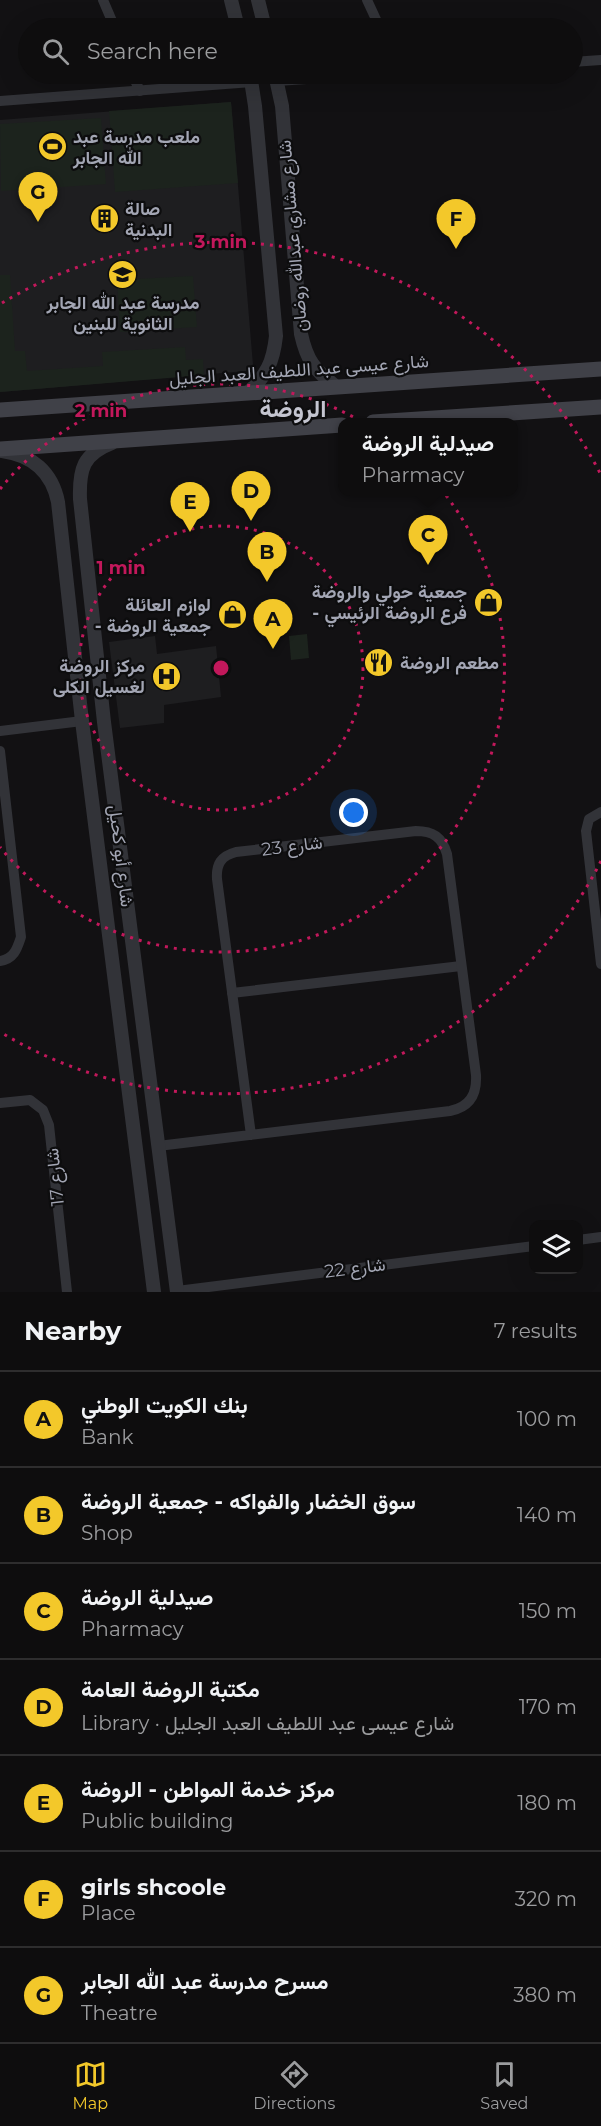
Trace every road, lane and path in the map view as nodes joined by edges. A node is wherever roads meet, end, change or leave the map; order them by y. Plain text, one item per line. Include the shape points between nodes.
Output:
1 (103, 0) edge
2 (231, 0) edge
3 (258, 0) edge
4 (367, 0) edge
5 (111, 18) edge
6 (236, 18) edge
7 (262, 18) edge
8 (375, 18) edge
9 (601, 60) edge
10 (583, 61) edge
11 (137, 84) edge
12 (200, 84) edge
13 (252, 84) edge
14 (277, 84) edge
15 (140, 91) junction
16 (0, 101) edge
17 (291, 222) junction
18 (266, 227) junction
19 (601, 369) edge
20 (335, 386) junction
21 (248, 393) junction
22 (601, 407) edge
23 (0, 410) edge
24 (444, 418) edge
25 (338, 425) edge
26 (121, 440) junction
27 (0, 450) edge
28 (81, 510) junction
29 (59, 513) junction
30 (82, 721) junction
31 (0, 731) edge
32 (0, 751) edge
33 (601, 812) edge
34 (600, 948) edge
35 (0, 961) edge
36 (601, 964) edge
37 (461, 966) junction
38 (137, 983) junction
39 (116, 986) junction
40 (232, 993) junction
41 (140, 1014) junction
42 (120, 1016) junction
43 (0, 1103) edge
44 (252, 1135) junction
45 (158, 1146) junction
46 (601, 1237) edge
47 (583, 1239) edge
48 (529, 1247) edge
49 (67, 1292) edge
50 (154, 1292) edge
51 (177, 1292) edge

1 - 5 street
2 - 6 street
3 - 7 street
4 - 8 street
9 - 10 street
11 - 15 street
12 - 15 street
13 - 18 street, شارع مشاري عبدالله روضان
14 - 17 street, شارع مشاري عبدالله روضان
15 - 16 street
17 - 18 street via 279,235
17 - 20 street, شارع مشاري عبدالله روضان via 305,353 313,367
18 - 21 street, شارع مشاري عبدالله روضان via 276,336 269,369
19 - 20 main road, شارع عيسى عبد اللطيف العبد الجليل
20 - 21 main road, شارع عيسى عبد اللطيف العبد الجليل
21 - 23 main road, شارع عيسى عبد اللطيف العبد الجليل
22 - 24 main road
25 - 26 main road
26 - 27 main road
26 - 28 street, شارع أبو كحيل via 94,452 86,462 80,486
27 - 29 street, شارع أبو كحيل via 25,458 45,471 53,485
28 - 29 street via 70,507
28 - 38 street, شارع أبو كحيل
29 - 30 street, شارع أبو كحيل
30 - 31 street
30 - 39 street, شارع أبو كحيل
32 - 35 street via 21,937 17,950 8,960
33 - 34 street via 590,819 585,831
34 - 36 street
37 - 40 street
37 - 40 street, شارع 23 via 447,854 434,834 416,831 236,852 222,858 217,873
37 - 44 street, شارع 23 via 476,1080 466,1106
38 - 39 street via 125,990
38 - 41 street, شارع أبو كحيل
39 - 42 street, شارع أبو كحيل
40 - 44 street, شارع 23
41 - 42 street via 127,1008
41 - 45 street, شارع أبو كحيل
42 - 50 street, شارع أبو كحيل
43 - 49 street, شارع 17 via 30,1100 43,1110 49,1125
44 - 45 street, شارع 23
45 - 51 street, شارع أبو كحيل
46 - 47 street
48 - 51 street, شارع 22

